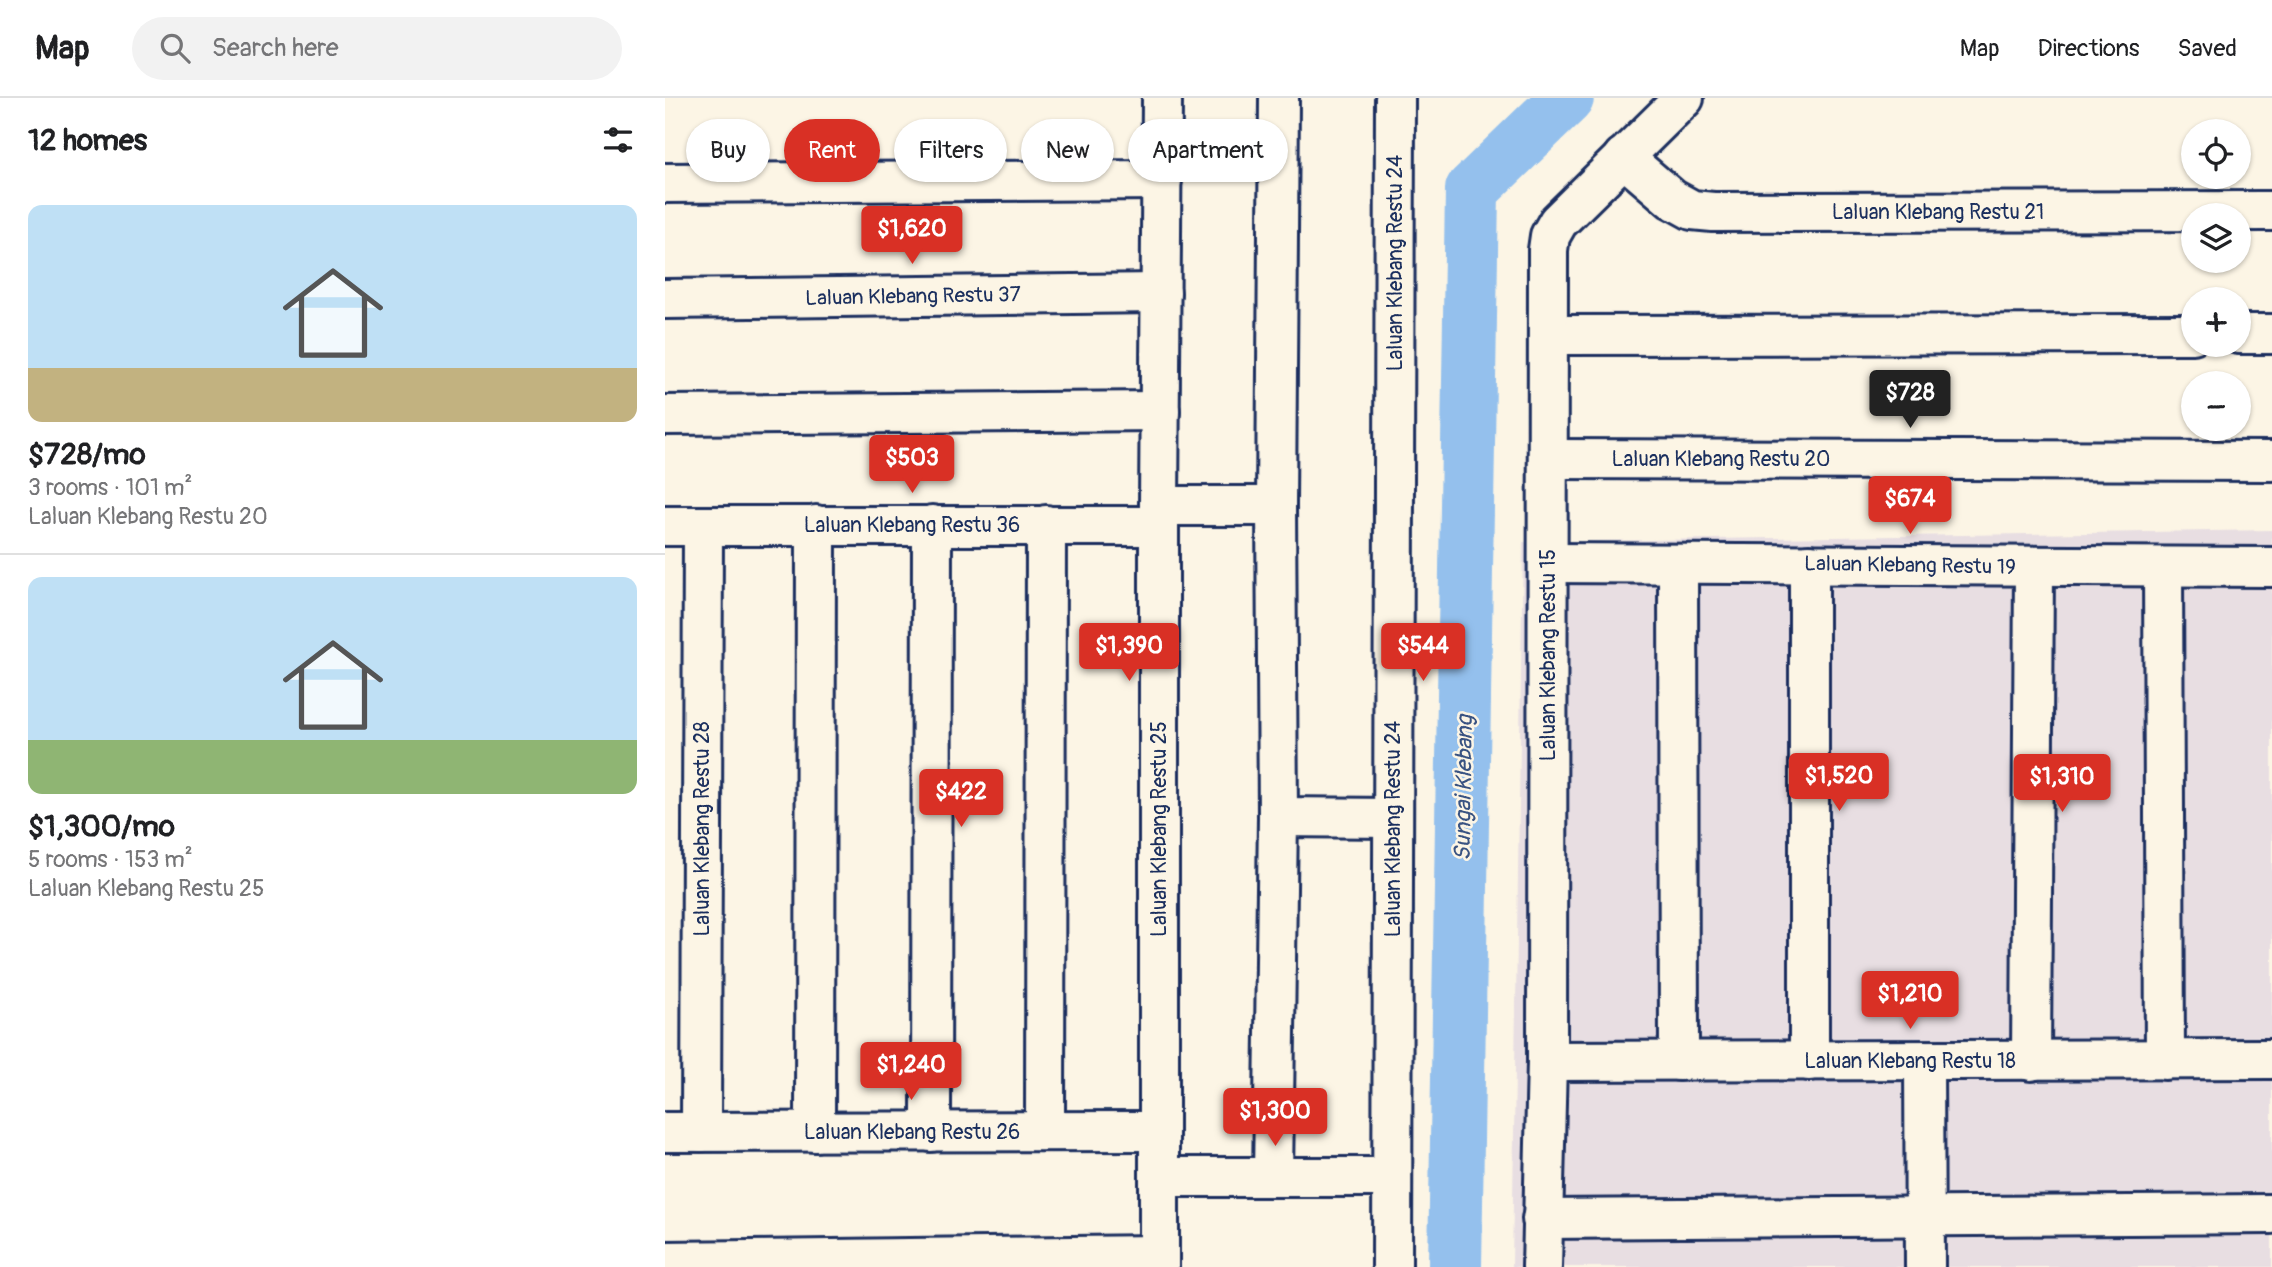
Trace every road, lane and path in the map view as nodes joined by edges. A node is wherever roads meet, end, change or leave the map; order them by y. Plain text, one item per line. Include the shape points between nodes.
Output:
1 (1162, 98) edge
2 (1279, 98) edge
3 (1395, 98) edge
4 (1684, 98) edge
5 (1162, 119) edge
6 (1623, 157) junction
7 (1128, 180) edge
8 (1161, 182) edge
9 (665, 183) edge
10 (2272, 211) edge
11 (1161, 293) junction
12 (665, 299) edge
13 (2181, 334) edge
14 (2251, 334) edge
15 (2272, 334) edge
16 (1549, 335) junction
17 (1160, 411) junction
18 (665, 415) edge
19 (1549, 459) junction
20 (2272, 461) edge
21 (1276, 506) junction
22 (1159, 516) junction
23 (816, 525) junction
24 (932, 525) junction
25 (1046, 525) junction
26 (665, 526) edge
27 (703, 526) junction
28 (1548, 563) junction
29 (1678, 564) junction
30 (1809, 564) junction
31 (2034, 567) junction
32 (2163, 567) junction
33 (2272, 567) edge
34 (1278, 817) junction
35 (1393, 818) junction
36 (2272, 1059) edge
37 (2165, 1060) junction
38 (1547, 1061) junction
39 (1679, 1061) junction
40 (1809, 1061) junction
41 (1924, 1061) junction
42 (2031, 1061) junction
43 (1045, 1131) junction
44 (1158, 1131) junction
45 (683, 1132) edge
46 (815, 1132) junction
47 (931, 1132) junction
48 (1159, 1177) junction
49 (1273, 1177) junction
50 (1392, 1177) junction
51 (2272, 1214) edge
52 (1925, 1217) junction
53 (1542, 1219) junction
54 (665, 1261) edge
55 (1159, 1261) edge
56 (1392, 1267) edge
57 (1542, 1267) edge
58 (1926, 1267) edge

1 - 5 street, Laluan Klebang Restu 25
2 - 21 street
3 - 35 street, Laluan Klebang Restu 24
4 - 6 street, Laluan Klebang Restu 15
6 - 10 street, Laluan Klebang Restu 21 via 1672,199 1713,212
6 - 16 street, Laluan Klebang Restu 15 via 1558,222 1550,236
7 - 9 street
8 - 11 street, Laluan Klebang Restu 25
11 - 12 street, Laluan Klebang Restu 37
11 - 17 street, Laluan Klebang Restu 25
13 - 16 street
14 - 15 street
16 - 19 street, Laluan Klebang Restu 15
17 - 18 street
17 - 22 street, Laluan Klebang Restu 25
19 - 20 street, Laluan Klebang Restu 20
19 - 28 street, Laluan Klebang Restu 15
21 - 22 street, Laluan Klebang Restu 36
21 - 34 street
22 - 25 street, Laluan Klebang Restu 36
22 - 44 street, Laluan Klebang Restu 25
23 - 24 street, Laluan Klebang Restu 36
23 - 27 street, Laluan Klebang Restu 36
23 - 46 street
24 - 25 street, Laluan Klebang Restu 36
24 - 47 street
25 - 43 street
26 - 27 street, Laluan Klebang Restu 36
27 - 45 street, Laluan Klebang Restu 28
28 - 29 street, Laluan Klebang Restu 19
28 - 38 street, Laluan Klebang Restu 15
29 - 30 street, Laluan Klebang Restu 19
29 - 39 street
30 - 31 street, Laluan Klebang Restu 19
30 - 40 street
31 - 32 street, Laluan Klebang Restu 19
31 - 42 street
32 - 33 street, Laluan Klebang Restu 19
32 - 37 street
34 - 35 street
34 - 49 street
35 - 50 street, Laluan Klebang Restu 24
36 - 37 street, Laluan Klebang Restu 18
37 - 42 street, Laluan Klebang Restu 18
38 - 39 street, Laluan Klebang Restu 18
38 - 53 street, Laluan Klebang Restu 15
39 - 40 street, Laluan Klebang Restu 18
40 - 41 street, Laluan Klebang Restu 18
41 - 42 street, Laluan Klebang Restu 18
41 - 52 street
43 - 44 street, Laluan Klebang Restu 26
43 - 47 street, Laluan Klebang Restu 26
44 - 48 street, Laluan Klebang Restu 25
45 - 46 street, Laluan Klebang Restu 26
46 - 47 street, Laluan Klebang Restu 26
48 - 49 street
48 - 55 street, Laluan Klebang Restu 25
49 - 50 street
50 - 56 street, Laluan Klebang Restu 24
51 - 52 street
52 - 53 street
52 - 58 street
53 - 57 street, Laluan Klebang Restu 15
54 - 55 street

